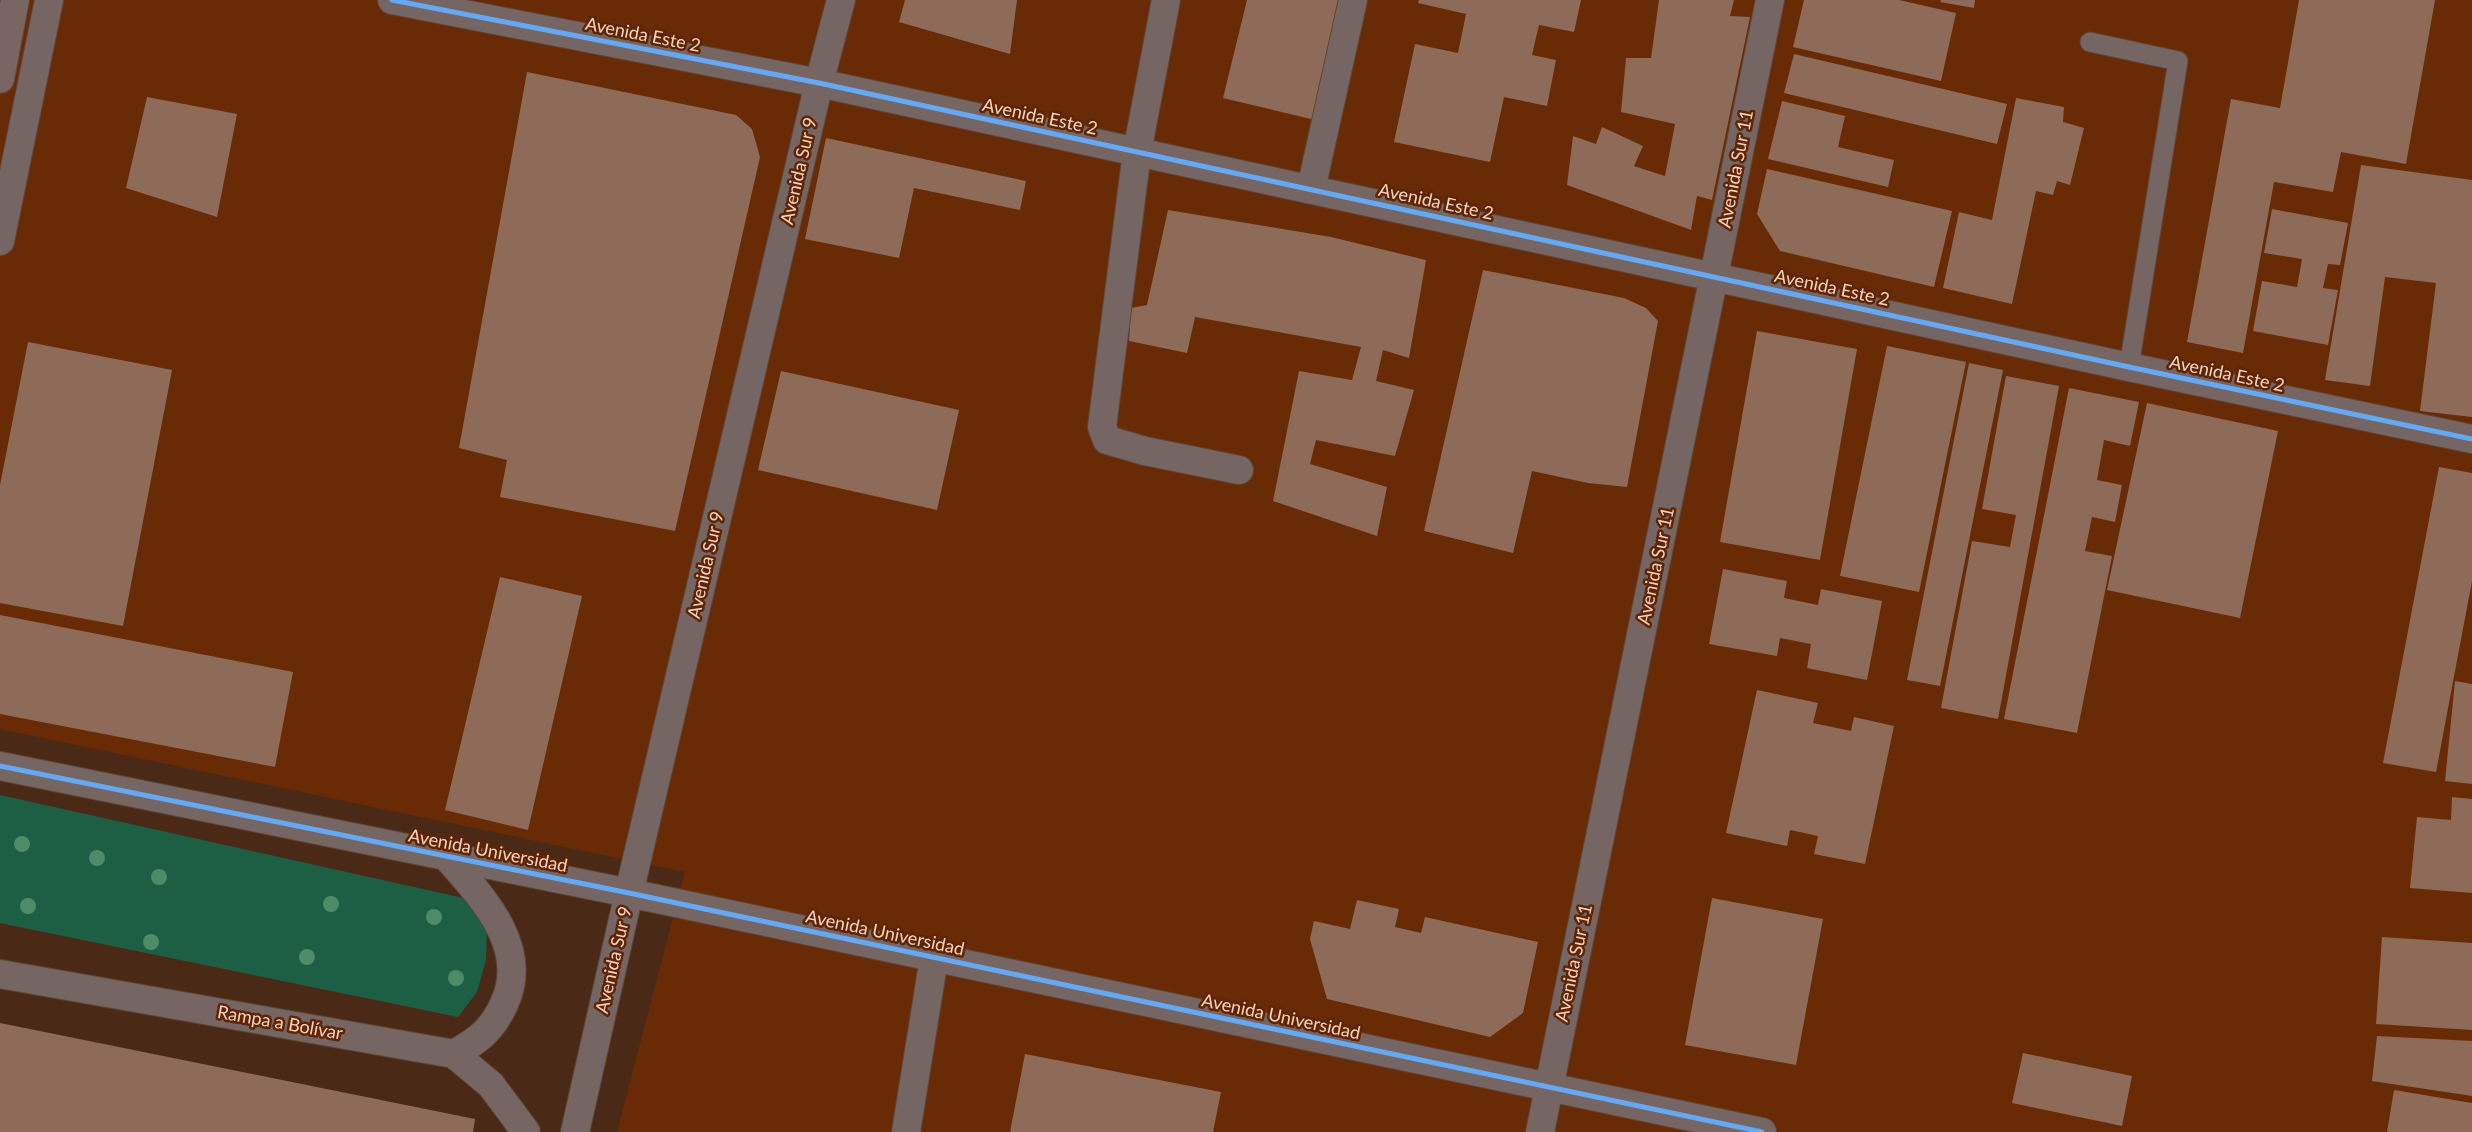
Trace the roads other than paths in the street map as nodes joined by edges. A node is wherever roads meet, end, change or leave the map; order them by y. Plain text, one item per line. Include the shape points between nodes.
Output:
1 (15, 0) edge
2 (34, 0) edge
3 (49, 0) edge
4 (392, 0) edge
5 (841, 0) edge
6 (1166, 0) edge
7 (1353, 0) edge
8 (1770, 0) edge
9 (2090, 42) dead end
10 (38, 51) junction
11 (0, 79) edge
12 (819, 83) junction
13 (1137, 152) junction
14 (1311, 189) junction
15 (0, 241) edge
16 (1715, 276) junction
17 (2129, 367) junction
18 (2472, 439) edge
19 (1239, 470) dead end
20 (0, 766) edge
21 (446, 856) junction
22 (629, 893) junction
23 (934, 958) junction
24 (0, 974) edge
25 (454, 1054) junction
26 (1549, 1087) junction
27 (526, 1132) edge
28 (575, 1132) edge
29 (906, 1132) edge
30 (1540, 1132) edge
31 (1762, 1132) edge

1 - 11 main road
2 - 10 street
3 - 10 street
4 - 12 street, Avenida Este 2
5 - 12 street, Avenida Sur 9
6 - 13 street
7 - 14 street
8 - 16 street, Avenida Sur 11
9 - 17 lane via 2178,61
10 - 15 street
12 - 13 street, Avenida Este 2
12 - 22 street, Avenida Sur 9
13 - 14 street, Avenida Este 2
13 - 19 street via 1102,427 1107,440
14 - 16 street, Avenida Este 2
16 - 17 street, Avenida Este 2
16 - 26 street, Avenida Sur 11
17 - 18 street, Avenida Este 2
20 - 21 street, Avenida Universidad
21 - 22 street, Avenida Universidad
21 - 25 street via 496,918 508,944 513,969 508,996 497,1019 479,1040
22 - 23 street, Avenida Universidad
22 - 28 street, Avenida Sur 9
23 - 26 street, Avenida Universidad
23 - 29 street
24 - 25 street, Rampa a Bolívar
25 - 27 street, Rampa a Bolívar via 491,1085
26 - 30 street, Avenida Sur 11
26 - 31 street, Avenida Universidad

